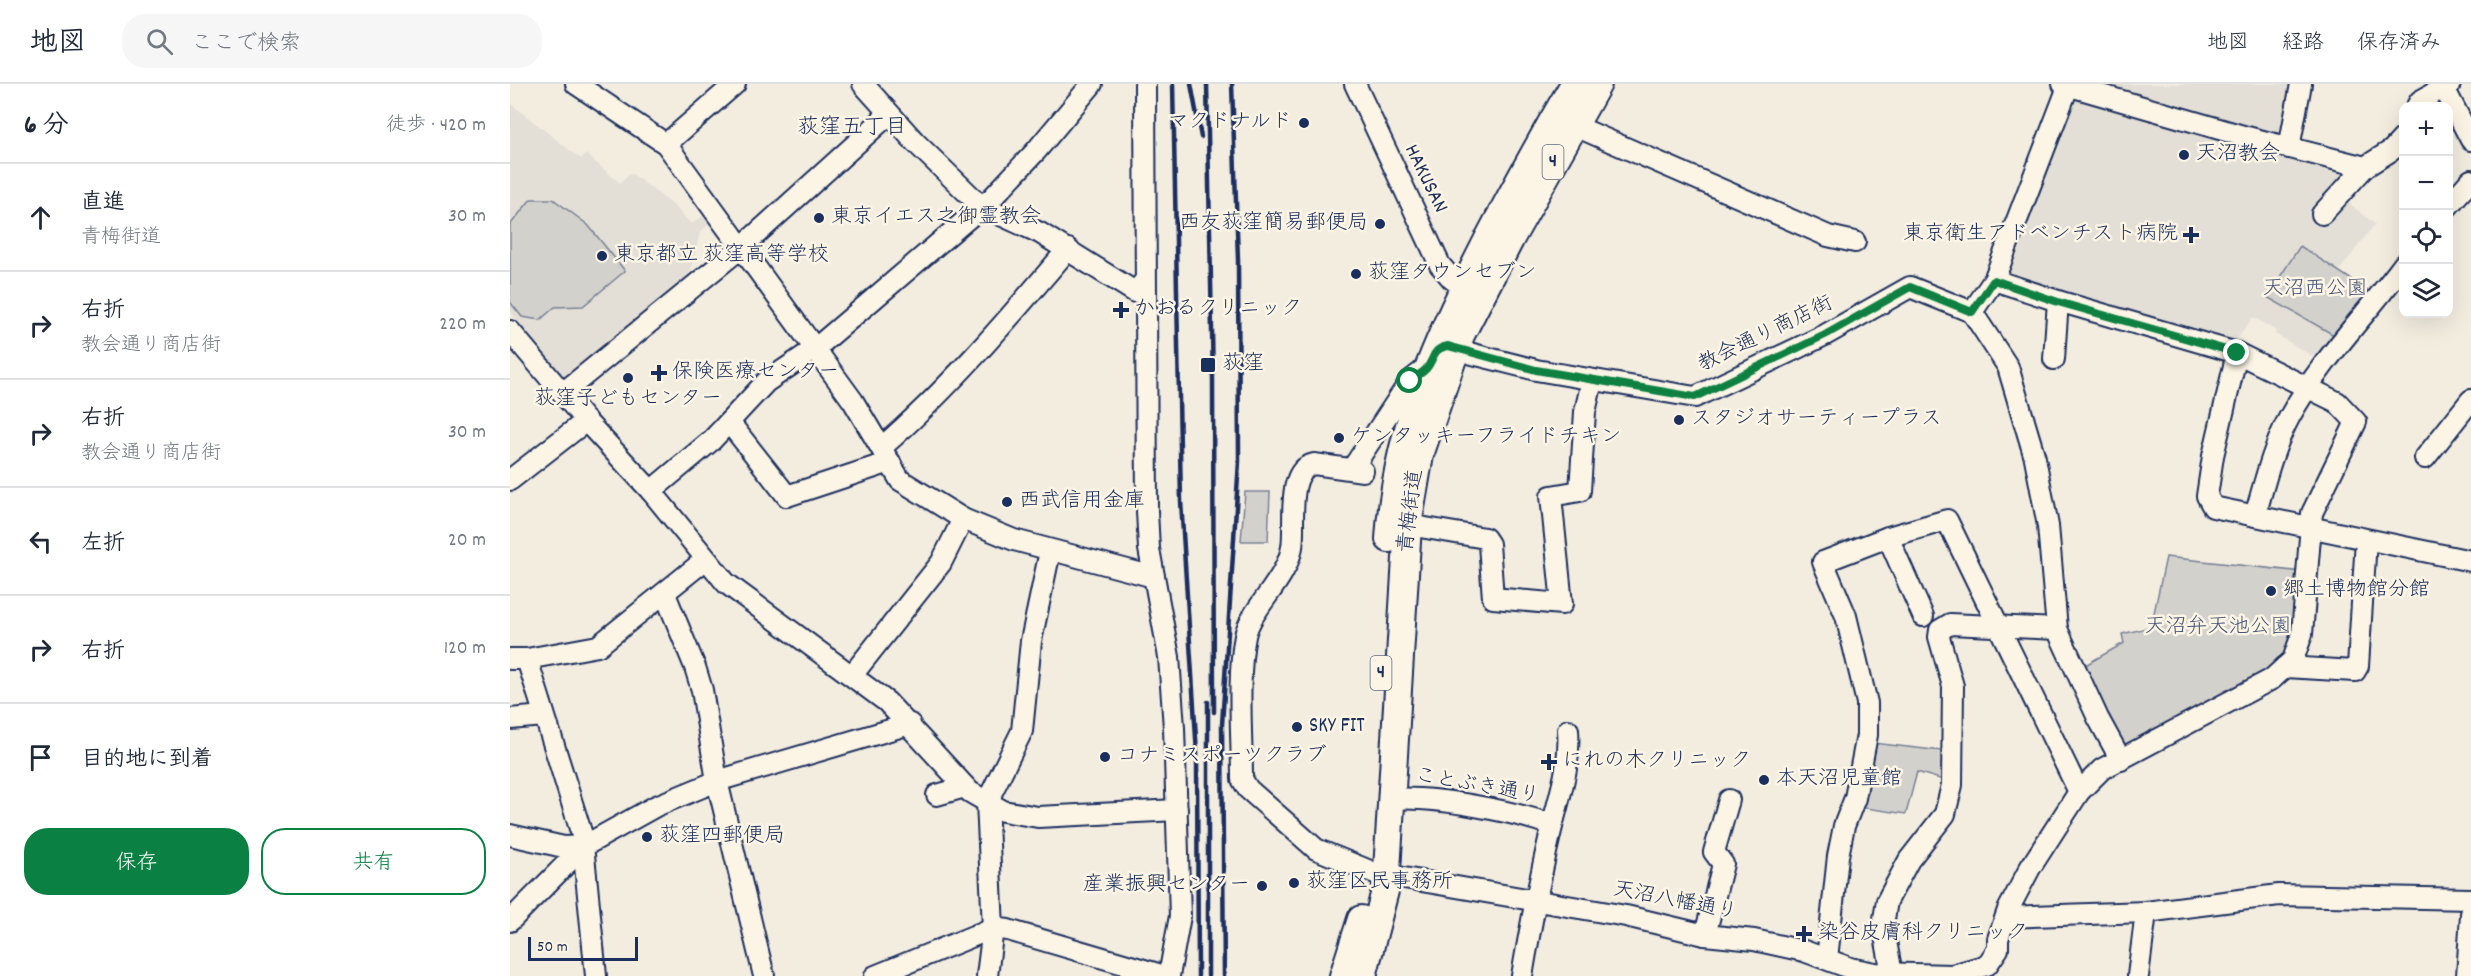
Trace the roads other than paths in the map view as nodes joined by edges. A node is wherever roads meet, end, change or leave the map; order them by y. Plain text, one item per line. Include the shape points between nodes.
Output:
1 (576, 84) edge
2 (735, 84) edge
3 (863, 84) edge
4 (1092, 84) edge
5 (1145, 84) edge
6 (1355, 84) edge
7 (1574, 84) edge
8 (1598, 84) edge
9 (2301, 84) edge
10 (2445, 85) edge
11 (2065, 86) edge
12 (2419, 102) edge
13 (889, 114) junction
14 (1573, 125) junction
15 (2471, 140) edge
16 (2399, 142) edge
17 (666, 144) junction
18 (2289, 148) junction
19 (2366, 167) junction
20 (2471, 180) edge
21 (2453, 200) edge
22 (981, 206) junction
23 (2322, 214) dead end
24 (1855, 242) dead end
25 (742, 247) junction
26 (1068, 249) junction
27 (2399, 269) edge
28 (1994, 280) junction
29 (1144, 282) junction
30 (1464, 287) junction
31 (2058, 302) junction
32 (1961, 311) junction
33 (510, 331) edge
34 (816, 348) junction
35 (2237, 353) junction
36 (1439, 356) junction
37 (2054, 359) dead end
38 (1592, 381) junction
39 (2307, 387) junction
40 (564, 393) junction
41 (2471, 399) edge
42 (586, 421) junction
43 (729, 422) junction
44 (886, 454) junction
45 (2425, 458) dead end
46 (510, 480) edge
47 (651, 491) junction
48 (2255, 516) junction
49 (963, 519) junction
50 (1408, 525) junction
51 (2309, 527) junction
52 (1888, 537) junction
53 (2366, 540) junction
54 (1050, 551) junction
55 (705, 560) junction
56 (2471, 561) edge
57 (1154, 577) junction
58 (664, 594) junction
59 (1923, 616) dead end
60 (1996, 625) junction
61 (2057, 629) junction
62 (515, 658) edge
63 (2286, 667) junction
64 (853, 674) junction
65 (544, 716) junction
66 (510, 719) edge
67 (910, 724) junction
68 (1568, 730) dead end
69 (2121, 760) junction
70 (717, 781) junction
71 (965, 787) junction
72 (2079, 792) junction
73 (937, 795) dead end
74 (1393, 799) junction
75 (1728, 800) dead end
76 (987, 802) junction
77 (1177, 810) junction
78 (1552, 825) junction
79 (510, 836) edge
80 (584, 846) junction
81 (1379, 874) junction
82 (2471, 899) edge
83 (1535, 901) junction
84 (2146, 912) junction
85 (2471, 914) edge
86 (2006, 917) junction
87 (510, 921) edge
88 (993, 928) junction
89 (1705, 935) junction
90 (1827, 959) junction
91 (1892, 974) junction
92 (1952, 975) edge
93 (596, 976) edge
94 (764, 976) edge
95 (875, 976) edge
96 (987, 976) edge
97 (1165, 976) edge
98 (1169, 976) edge
99 (1343, 976) edge
100 (1363, 976) edge
101 (1522, 976) edge
102 (2138, 976) edge
103 (2467, 976) edge

1 - 17 street
2 - 17 street
3 - 13 street
4 - 22 street via 1036,151
5 - 29 street
6 - 30 street, HAKUSAN via 1440,265
7 - 30 main road, 青梅街道 / 4 via 1520,177
8 - 14 main road, 青梅街道 / 4
9 - 18 street
10 - 12 street
10 - 15 street
11 - 18 street
11 - 28 street
13 - 22 street
13 - 25 street
14 - 24 street via 1828,236
14 - 36 main road, 青梅街道 / 4
16 - 19 street
17 - 25 street
18 - 19 street
19 - 23 street
20 - 21 street
22 - 26 street
22 - 34 street
25 - 34 street
25 - 40 street
26 - 29 street via 1135,292
26 - 44 street
27 - 39 street
28 - 31 street
28 - 32 street
29 - 57 street via 1147,511
30 - 36 main road, 青梅街道 / 4
31 - 35 street
31 - 37 street
32 - 38 street, 教会通り商店街 via 1910,287 1825,335 1695,397
32 - 61 street via 2008,367 2035,458 2048,526
33 - 40 street
34 - 43 street via 766,382
34 - 44 street
35 - 39 street
35 - 48 street via 2207,496 2213,507
36 - 38 street, 教会通り商店街 via 1469,353
36 - 50 main road, 青梅街道 / 4
36 - 81 main road, 青梅街道 / 4 via 1395,475
36 - 81 street, 天沼八幡通り via 1410,381 1358,470 1309,465 1297,481 1293,547 1245,637 1242,779 1248,789 1316,849
38 - 50 street via 1585,412 1580,491 1551,496 1562,604 1493,598 1489,544 1485,538
39 - 48 street via 2274,450
39 - 51 street via 2337,402 2356,422
40 - 42 street
41 - 45 street
42 - 46 street
42 - 47 street
43 - 44 street via 787,496
43 - 47 street
44 - 49 street via 900,480
47 - 55 street
48 - 51 street
49 - 54 street
49 - 64 street via 941,562
50 - 74 main road, 青梅街道 / 4
51 - 53 street
51 - 63 street via 2302,633 2293,660
52 - 59 street
52 - 60 street via 1947,520
52 - 90 street via 1823,562 1846,616 1867,703 1867,735 1855,798 1838,856
53 - 56 street
53 - 63 street via 2355,671
54 - 57 street
54 - 76 street via 1031,641 1022,731
55 - 58 street
55 - 64 street via 726,583
57 - 77 street via 1168,657
58 - 62 street via 598,646
58 - 70 street via 695,667
60 - 61 street
60 - 72 street
60 - 91 street via 1950,624 1940,630 1953,686 1952,785 1945,814 1909,860 1887,901 1883,925
61 - 69 street
62 - 65 street
63 - 69 street via 2272,679
64 - 67 street
65 - 66 street
65 - 80 street
67 - 70 street
67 - 71 street
68 - 78 street via 1567,769
69 - 72 street via 2102,769
70 - 80 street via 656,806
70 - 94 street
71 - 73 street
71 - 76 street
72 - 86 street via 2030,868
74 - 78 street, ことぶき通り via 1479,808
74 - 81 main road, 青梅街道 / 4
75 - 89 street via 1714,852 1723,864
76 - 77 street via 1003,811 1038,817
76 - 88 street
77 - 98 street via 1180,916
78 - 83 street
79 - 80 street via 564,847
80 - 87 street
80 - 93 street
81 - 83 street, 天沼八幡通り
81 - 99 main road, 青梅街道 / 4
81 - 100 main road, 青梅街道 / 4
82 - 84 street via 2279,895
83 - 89 street, 天沼八幡通り via 1626,916
83 - 101 street
84 - 86 street
84 - 102 street
85 - 103 street
86 - 92 street, 天沼八幡通り via 1998,949 1987,965
88 - 95 street
88 - 96 street
88 - 97 street
89 - 90 street, 天沼八幡通り via 1754,940
90 - 91 street, 天沼八幡通り via 1850,968
91 - 92 street, 天沼八幡通り

